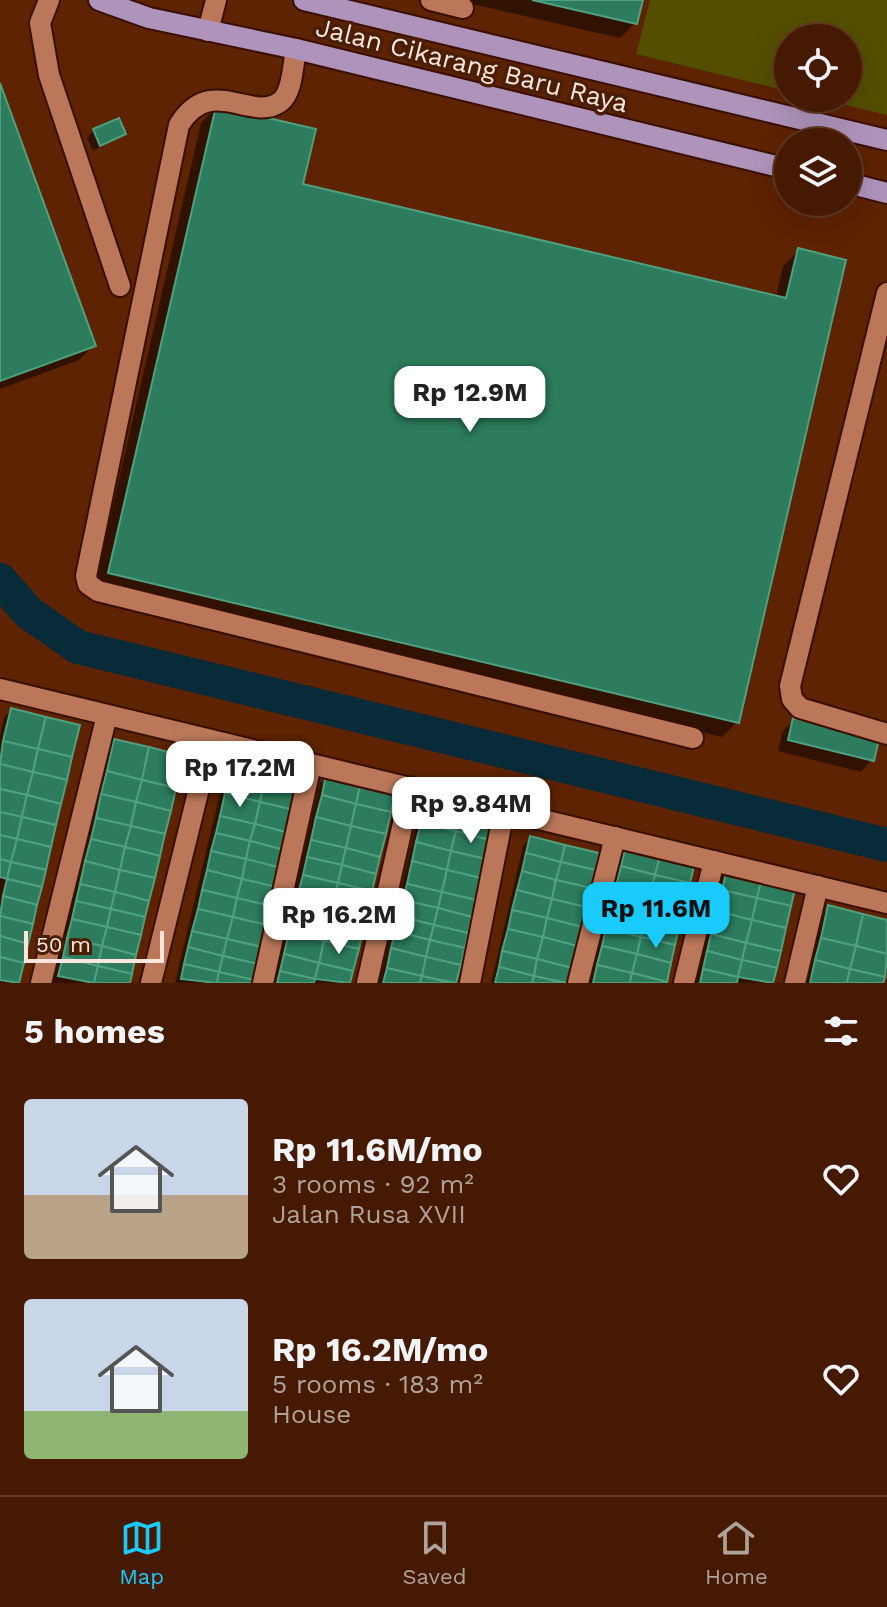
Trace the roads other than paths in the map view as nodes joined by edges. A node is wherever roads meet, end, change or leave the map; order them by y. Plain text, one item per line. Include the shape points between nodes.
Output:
1 (49, 0) edge
2 (99, 0) edge
3 (216, 0) edge
4 (304, 0) edge
5 (431, 0) edge
6 (336, 4) edge
7 (463, 8) dead end
8 (208, 31) junction
9 (296, 49) junction
10 (887, 140) edge
11 (774, 166) edge
12 (862, 187) edge
13 (887, 193) edge
14 (120, 286) dead end
15 (887, 293) edge
16 (0, 689) edge
17 (107, 715) junction
18 (887, 734) edge
19 (693, 738) dead end
20 (211, 740) junction
21 (311, 764) junction
22 (411, 788) junction
23 (504, 811) junction
24 (615, 837) junction
25 (714, 861) junction
26 (818, 886) junction
27 (887, 903) edge
28 (41, 983) edge
29 (151, 983) edge
30 (263, 983) edge
31 (367, 983) edge
32 (470, 983) edge
33 (578, 983) edge
34 (684, 983) edge
35 (795, 983) edge

1 - 14 street via 40,23 49,75
2 - 8 main road, Jalan Cikarang Baru Raya
3 - 8 street
4 - 6 main road, Jalan Cikarang Baru Raya
5 - 7 street
6 - 10 main road, Jalan Cikarang Baru Raya
8 - 9 main road, Jalan Cikarang Baru Raya
9 - 11 main road, Jalan Cikarang Baru Raya
9 - 19 street via 287,94 280,102 201,103 179,125 88,584 98,591
12 - 13 main road
15 - 18 street via 790,686 800,708
16 - 17 street
17 - 20 street
17 - 28 street
20 - 21 street
20 - 29 street
21 - 22 street
21 - 30 street
22 - 23 street
22 - 31 street
23 - 24 street
23 - 32 street
24 - 25 street
24 - 33 street
25 - 26 street
25 - 34 street
26 - 27 street
26 - 35 street

